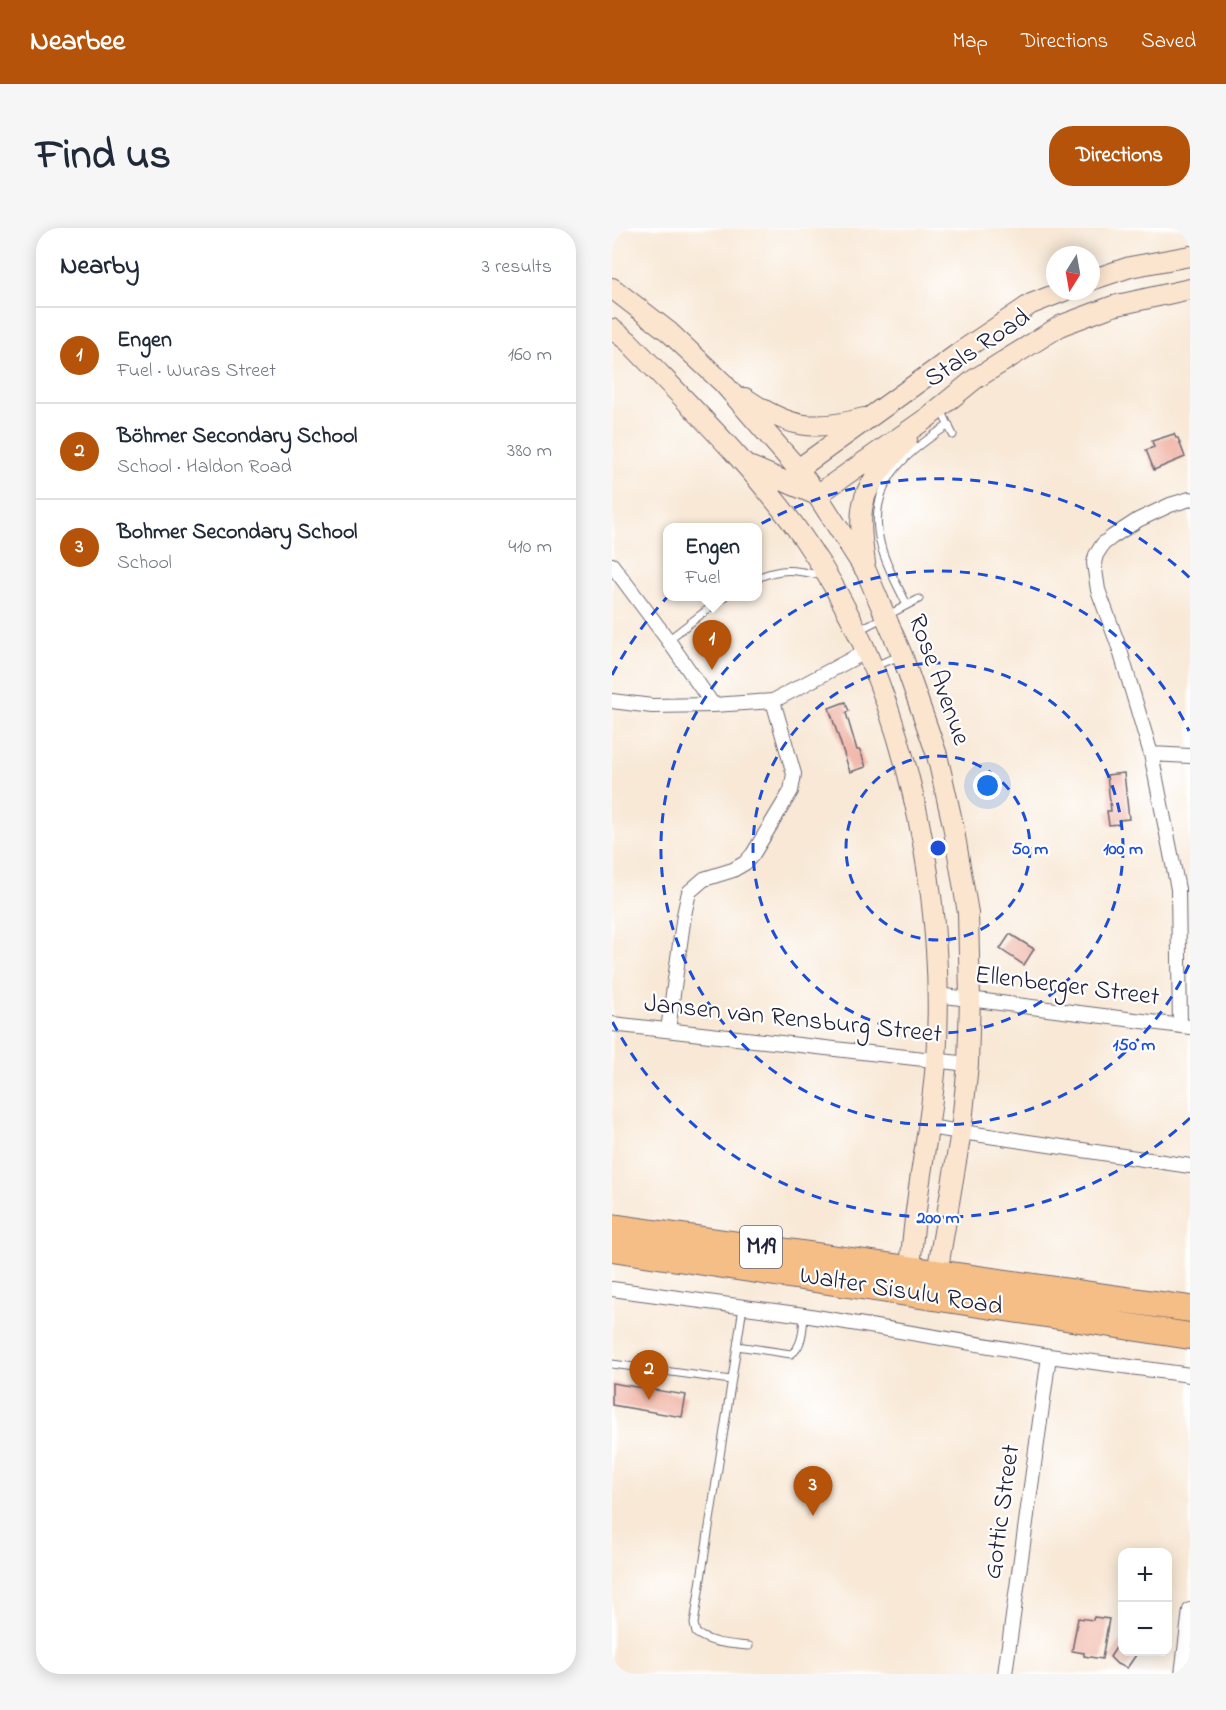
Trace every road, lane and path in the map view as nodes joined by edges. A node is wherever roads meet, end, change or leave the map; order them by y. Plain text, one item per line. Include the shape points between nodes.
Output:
1 (1190, 256) edge
2 (1130, 267) junction
3 (1100, 277) edge
4 (612, 288) edge
5 (1190, 289) edge
6 (1046, 298) edge
7 (1139, 300) junction
8 (645, 314) junction
9 (616, 334) edge
10 (723, 383) junction
11 (933, 413) junction
12 (876, 414) junction
13 (949, 425) junction
14 (953, 435) dead end
15 (746, 464) junction
16 (796, 478) junction
17 (817, 495) junction
18 (1190, 499) edge
19 (804, 539) junction
20 (612, 565) edge
21 (866, 571) junction
22 (762, 576) edge
23 (828, 577) junction
24 (918, 599) dead end
25 (720, 601) edge
26 (906, 605) junction
27 (886, 616) junction
28 (857, 631) junction
29 (668, 640) junction
30 (902, 655) junction
31 (869, 659) junction
32 (612, 701) edge
33 (773, 701) junction
34 (713, 705) junction
35 (1151, 754) junction
36 (1190, 756) edge
37 (1184, 890) edge
38 (937, 994) junction
39 (970, 998) junction
40 (612, 1024) edge
41 (1185, 1026) edge
42 (668, 1030) junction
43 (936, 1061) junction
44 (968, 1064) junction
45 (928, 1127) junction
46 (961, 1132) junction
47 (1190, 1166) edge
48 (612, 1227) edge
49 (612, 1248) edge
50 (728, 1254) junction
51 (922, 1283) junction
52 (612, 1289) edge
53 (1062, 1290) junction
54 (743, 1307) junction
55 (1190, 1309) edge
56 (804, 1315) junction
57 (1057, 1317) junction
58 (1190, 1336) edge
59 (736, 1346) junction
60 (1048, 1356) junction
61 (612, 1364) edge
62 (1190, 1375) edge
63 (731, 1380) junction
64 (1190, 1610) edge
65 (749, 1646) dead end
66 (1005, 1674) edge
67 (1182, 1674) edge

1 - 2 street
2 - 3 street
2 - 7 street
4 - 8 street, Rose Avenue
5 - 7 street, Stals Road
6 - 12 street, Stals Road via 963,350
7 - 11 street, Stals Road via 1062,325 975,379
8 - 9 street via 634,327
8 - 10 street, Rose Avenue
9 - 15 street
10 - 12 street via 769,414 799,425 843,423
10 - 16 street, Rose Avenue
11 - 13 lane
11 - 17 street, Stals Road
11 - 21 street via 874,477 864,498 861,522
12 - 16 street, Stals Road
13 - 14 lane
13 - 26 lane via 909,453 889,476 880,502 876,524 881,549
15 - 16 street
15 - 19 street
16 - 17 street, Rose Avenue
16 - 19 street via 796,507
17 - 21 street, Rose Avenue
18 - 35 street via 1138,520 1103,544 1095,555 1098,590
19 - 23 street
20 - 29 street
21 - 27 street, Rose Avenue
22 - 23 lane via 775,571 799,571
23 - 28 street
24 - 26 lane
25 - 29 lane
26 - 27 lane
27 - 28 lane
27 - 30 street, Rose Avenue
28 - 31 street
29 - 34 street
30 - 31 lane
30 - 39 street, Rose Avenue via 937,755 953,825 968,913
31 - 33 street
31 - 38 street via 899,742 922,832 930,877
32 - 34 street via 651,706
33 - 34 street
33 - 42 street via 794,774 791,791 745,862 704,879 689,892
35 - 36 street
35 - 37 street
37 - 41 street
38 - 39 street, Ellenberger Street
38 - 43 street
39 - 41 street, Ellenberger Street
39 - 44 street, Rose Avenue
40 - 42 street, Jansen van Rensburg Street
42 - 43 street, Jansen van Rensburg Street
43 - 44 street, Jansen van Rensburg Street
43 - 45 street
44 - 46 street, Rose Avenue
45 - 46 street
45 - 51 street via 918,1196
46 - 47 street
46 - 51 street, Rose Avenue
48 - 50 highway, Walter Sisulu Road / M19
49 - 50 highway, Walter Sisulu Road / M19
50 - 51 highway, Walter Sisulu Road / M19
51 - 53 highway, Walter Sisulu Road / M19
51 - 57 highway, Walter Sisulu Road / M19
52 - 54 street
53 - 55 highway, Walter Sisulu Road / M19
53 - 57 highway
54 - 56 street
54 - 59 lane
56 - 59 lane via 800,1343 791,1354
56 - 60 street
57 - 58 highway, Walter Sisulu Road / M19
59 - 63 lane
60 - 62 street
60 - 66 street, Gottic Street
61 - 63 lane
63 - 65 lane via 694,1623 696,1633 704,1638
64 - 67 street

